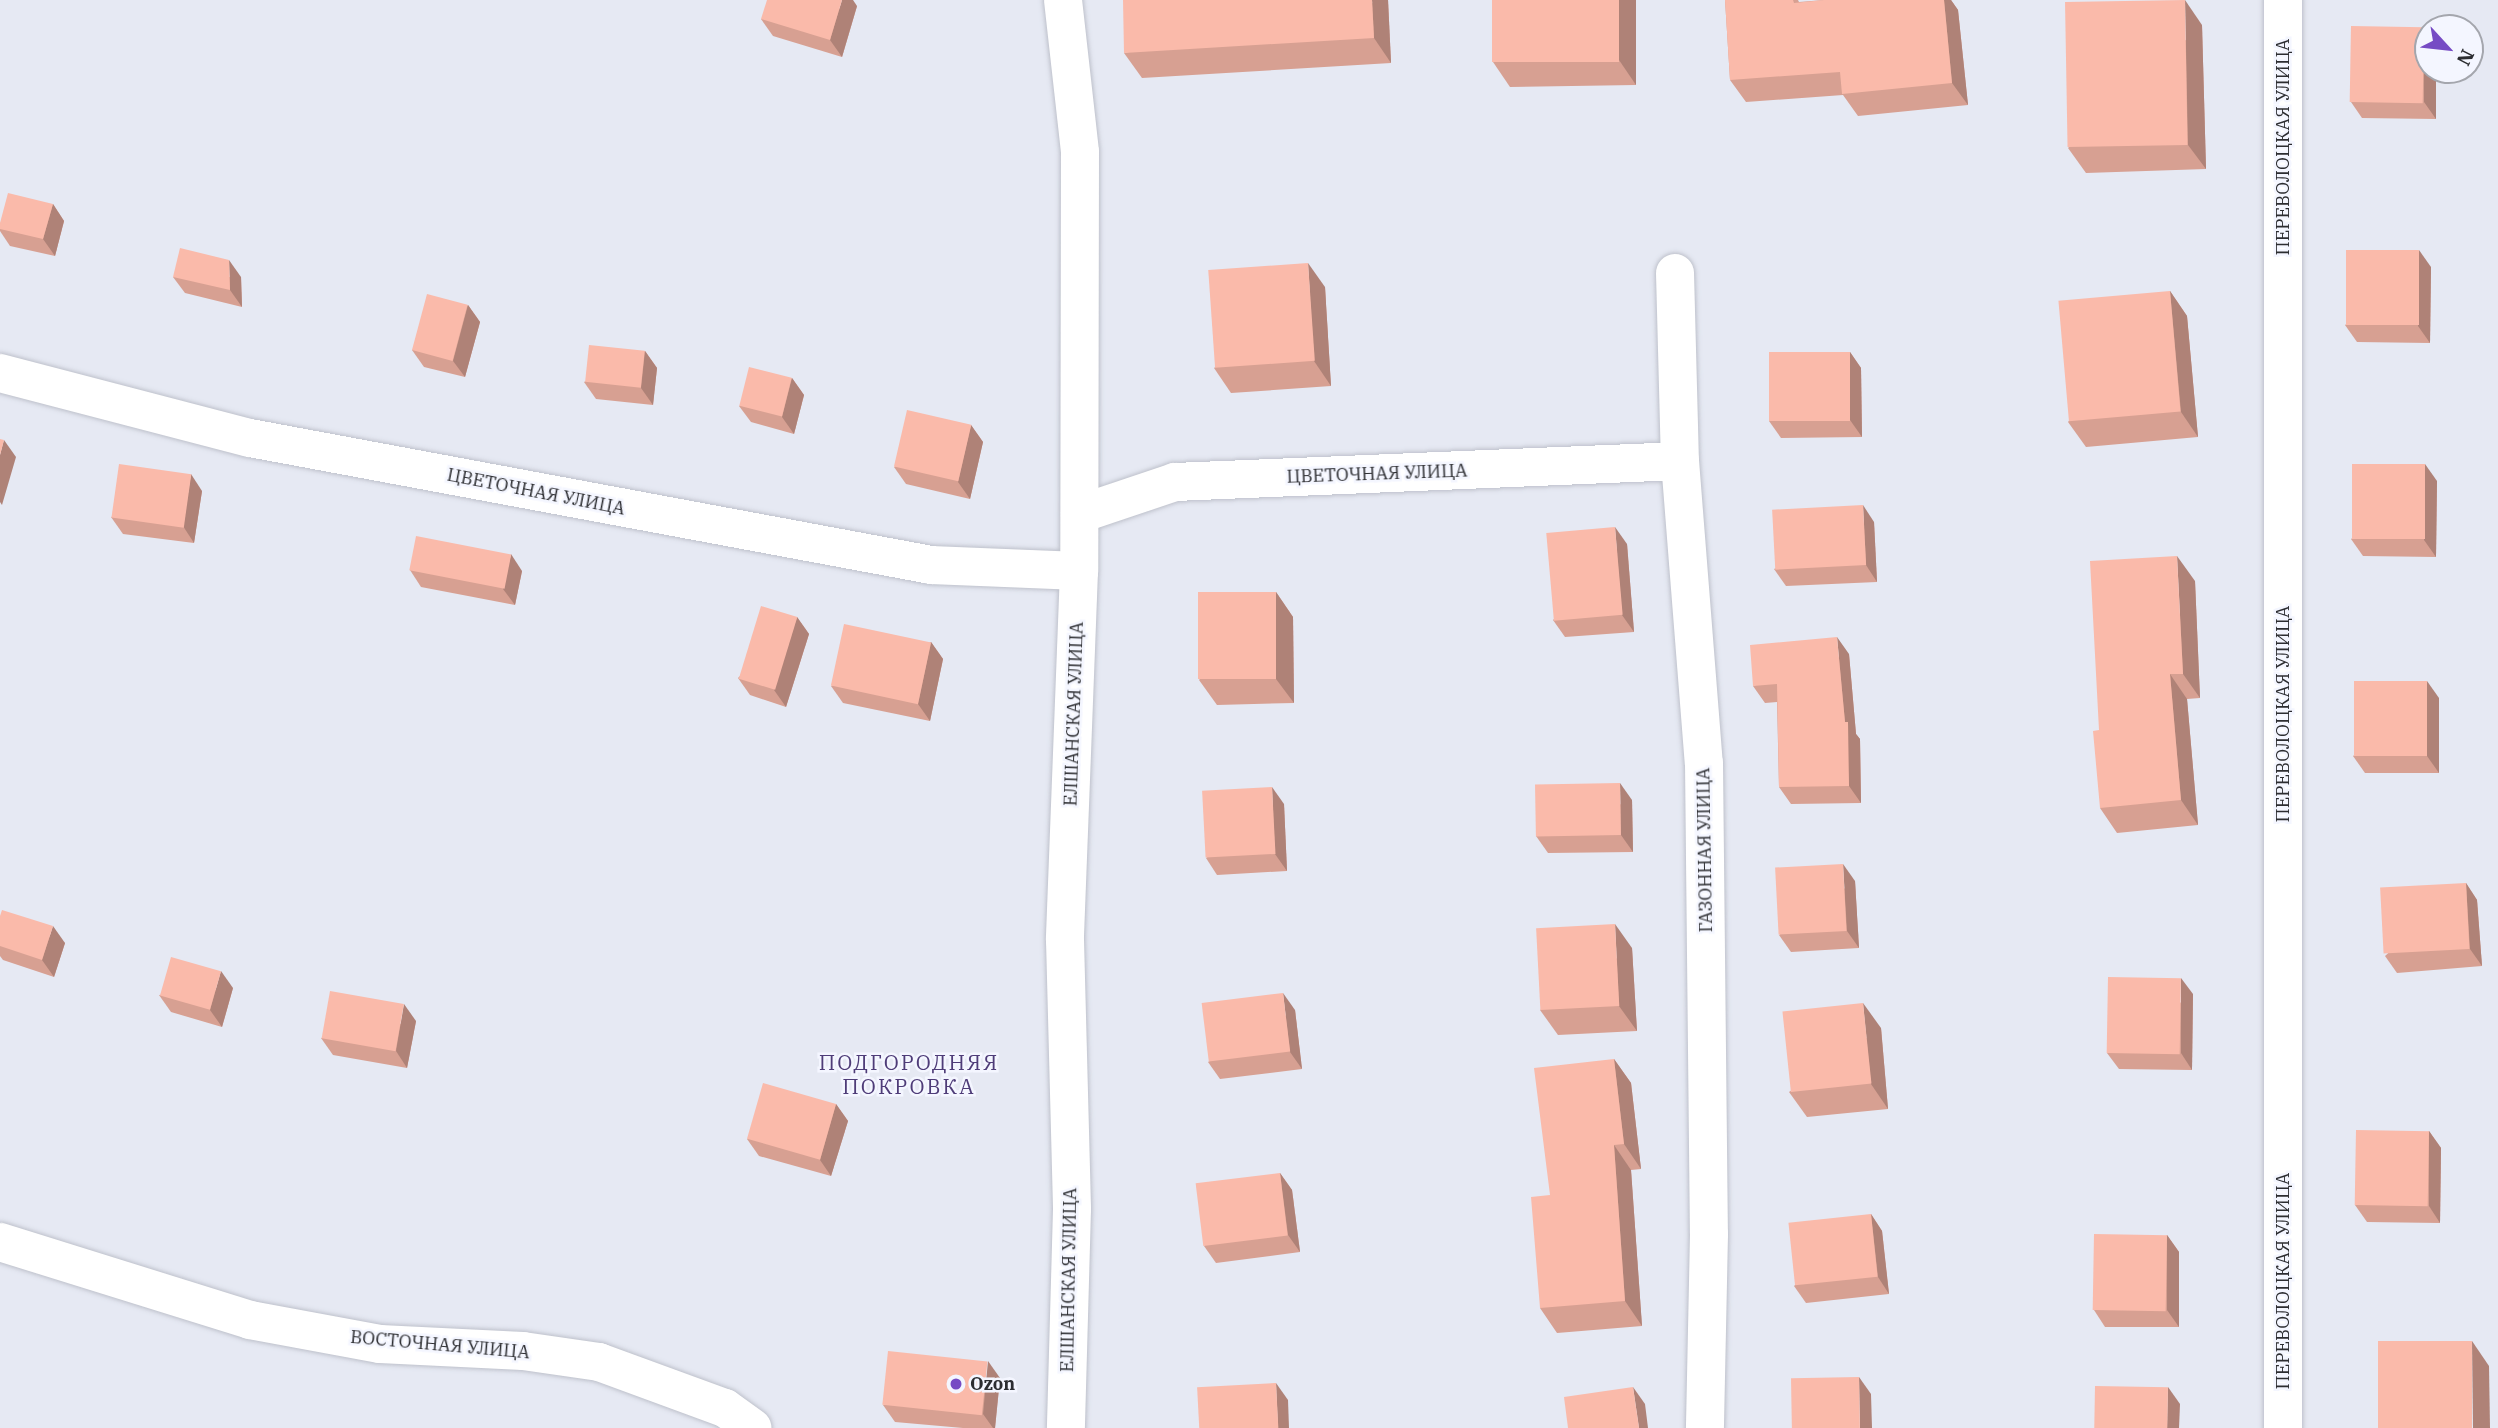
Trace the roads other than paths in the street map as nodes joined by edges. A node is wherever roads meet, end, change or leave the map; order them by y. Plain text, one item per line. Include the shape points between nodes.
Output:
1 (1063, 0) edge
2 (2283, 0) edge
3 (1675, 273) dead end
4 (0, 373) edge
5 (1680, 461) junction
6 (1080, 513) junction
7 (1079, 570) junction
8 (0, 1242) edge
9 (753, 1428) edge
10 (1066, 1428) edge
11 (1704, 1428) edge
12 (2283, 1428) edge

1 - 6 street, ЕЛШАНСКАЯ УЛИЦА via 1080,152
2 - 12 street, ПЕРЕВОЛОЦКАЯ УЛИЦА
3 - 5 street, ГАЗОННАЯ УЛИЦА
4 - 7 street, ЦВЕТОЧНАЯ УЛИЦА via 250,438 917,563
5 - 6 street, ЦВЕТОЧНАЯ УЛИЦА via 1175,482
5 - 11 street, ГАЗОННАЯ УЛИЦА via 1704,763 1709,1234
6 - 7 street, ЕЛШАНСКАЯ УЛИЦА
7 - 10 street, ЕЛШАНСКАЯ УЛИЦА via 1065,940 1072,1209
8 - 9 street, ВОСТОЧНАЯ УЛИЦА via 250,1320 380,1344 523,1352 598,1362 725,1408

